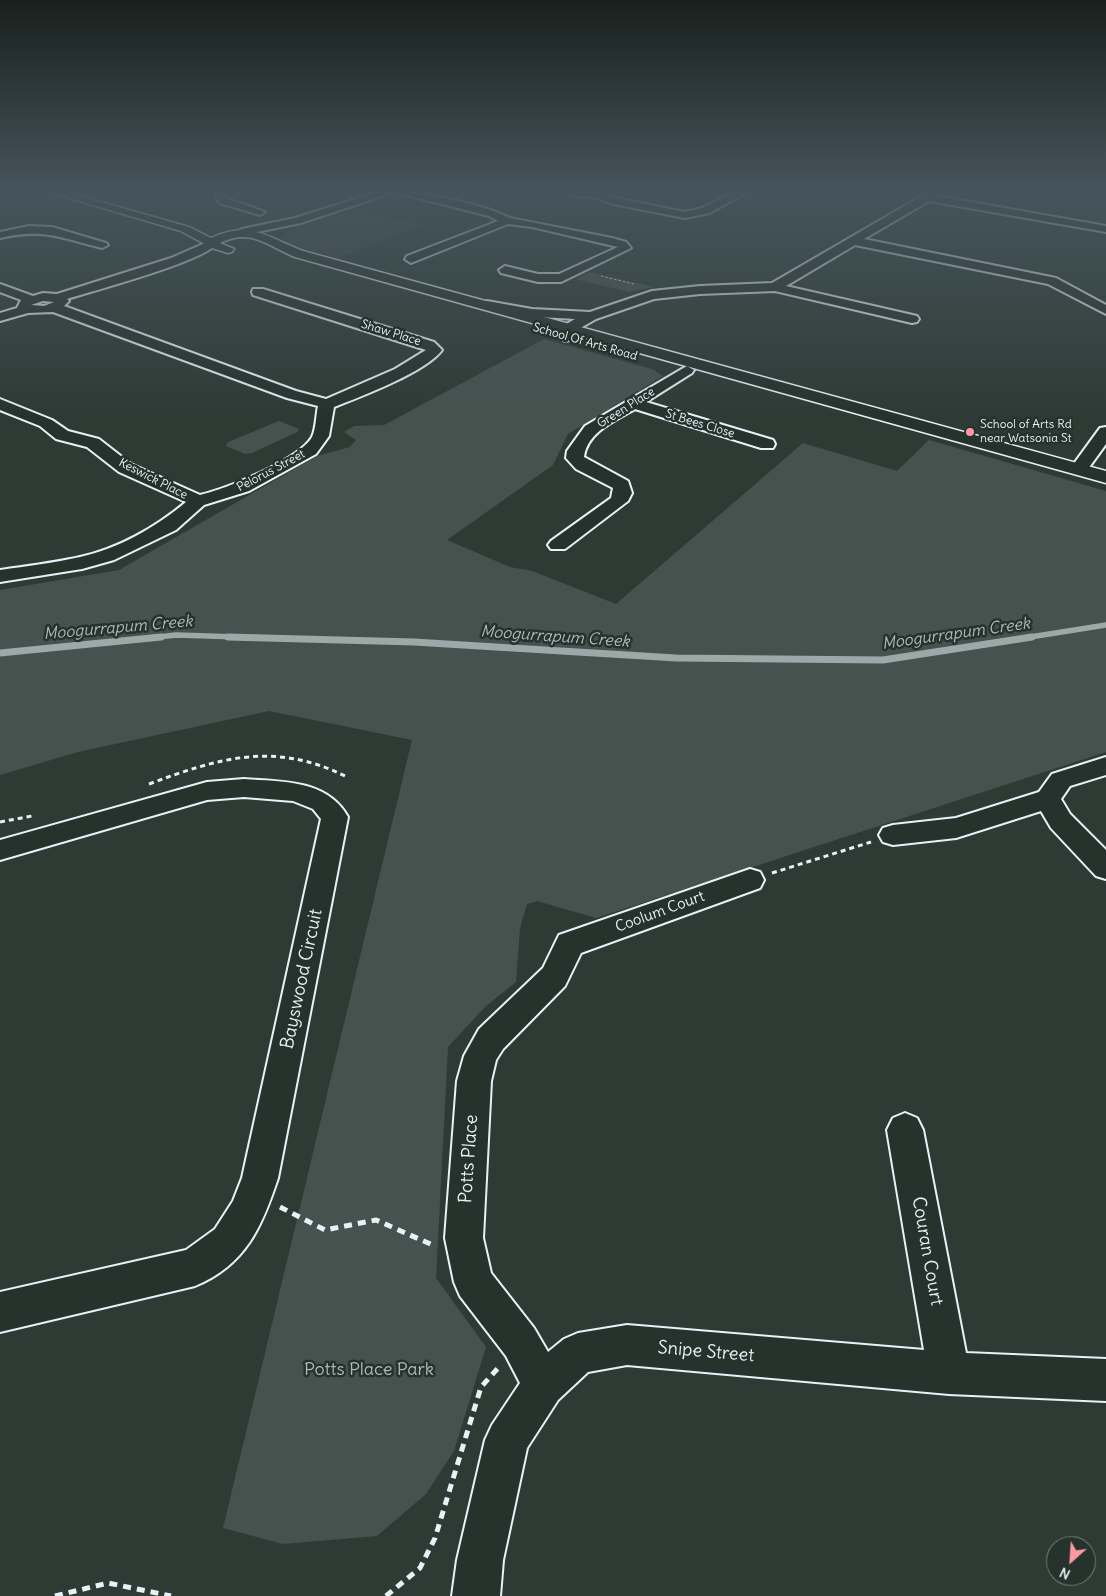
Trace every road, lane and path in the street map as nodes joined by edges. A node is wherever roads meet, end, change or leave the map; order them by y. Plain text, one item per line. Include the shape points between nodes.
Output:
1 (157, 267) edge
2 (321, 267) edge
3 (347, 267) edge
4 (582, 267) edge
5 (809, 267) edge
6 (989, 267) edge
7 (505, 270) dead end
8 (577, 270) junction
9 (775, 287) junction
10 (0, 288) edge
11 (258, 292) dead end
12 (663, 293) junction
13 (471, 302) junction
14 (56, 303) junction
15 (29, 304) junction
16 (620, 306) junction
17 (1106, 310) edge
18 (591, 316) junction
19 (0, 317) edge
20 (912, 320) dead end
21 (572, 332) junction
22 (687, 370) junction
23 (633, 403) junction
24 (0, 404) edge
25 (326, 404) junction
26 (932, 429) junction
27 (1106, 432) edge
28 (768, 444) dead end
29 (1078, 469) junction
30 (1106, 477) edge
31 (198, 501) junction
32 (558, 545) dead end
33 (0, 576) edge
34 (1106, 766) edge
35 (1048, 799) junction
36 (893, 835) joint
37 (0, 850) edge
38 (1106, 868) edge
39 (750, 880) joint
40 (570, 944) joint
41 (905, 1130) dead end
42 (255, 1195) junction
43 (467, 1260) junction
44 (0, 1312) edge
45 (520, 1342) junction
46 (949, 1373) junction
47 (1106, 1380) edge
48 (543, 1385) junction
49 (55, 1596) edge
50 (171, 1596) edge
51 (386, 1596) edge
52 (476, 1596) edge

1 - 14 street
2 - 21 street, School Of Arts Road
3 - 13 street, School Of Arts Road
4 - 8 street
5 - 9 street
6 - 17 street via 1052,281
7 - 8 street via 549,280
8 - 12 path
9 - 12 street
9 - 20 street
10 - 15 street
11 - 25 street, Shaw Place via 429,345 435,350 401,371
12 - 16 street
13 - 18 street via 532,313
13 - 21 street, School Of Arts Road
14 - 15 street via 49,297
14 - 25 street via 292,395
15 - 19 street
16 - 18 street
16 - 21 street via 603,320
18 - 21 street
21 - 22 street, School Of Arts Road
21 - 26 street, School Of Arts Road
22 - 23 street, Green Place
22 - 26 street, School Of Arts Road
23 - 28 street, St Bees Close
23 - 32 street, Green Place via 591,429 576,451 575,458 582,465 622,485 619,501
24 - 31 street, Keswick Place via 46,424 62,435 93,443 125,468
25 - 31 street, Pelorus Street via 321,436 310,450 243,487 223,496
26 - 29 street, School Of Arts Road
27 - 29 street
29 - 30 street, School Of Arts Road
31 - 33 street, Pelorus Street via 169,526 107,556
34 - 35 street via 1061,780
35 - 36 street via 956,828
35 - 38 street via 1060,822
36 - 39 path
37 - 42 street, Bayswood Circuit via 207,791 244,788 296,792 322,802 335,818
39 - 40 street, Coolum Court
40 - 43 street, Potts Place via 554,977 491,1040 481,1056 474,1081 464,1238
41 - 46 street, Couran Court
42 - 43 path via 325,1230 376,1220
42 - 44 street, Bayswood Circuit via 228,1242 195,1267
43 - 45 street, Potts Place via 474,1282
45 - 48 street, Potts Place
45 - 51 path via 481,1387 435,1538 420,1568
46 - 47 street, Snipe Street
46 - 48 street, Snipe Street via 626,1345 578,1353
48 - 52 street, Snipe Street via 507,1440 480,1560
49 - 50 path via 108,1583

